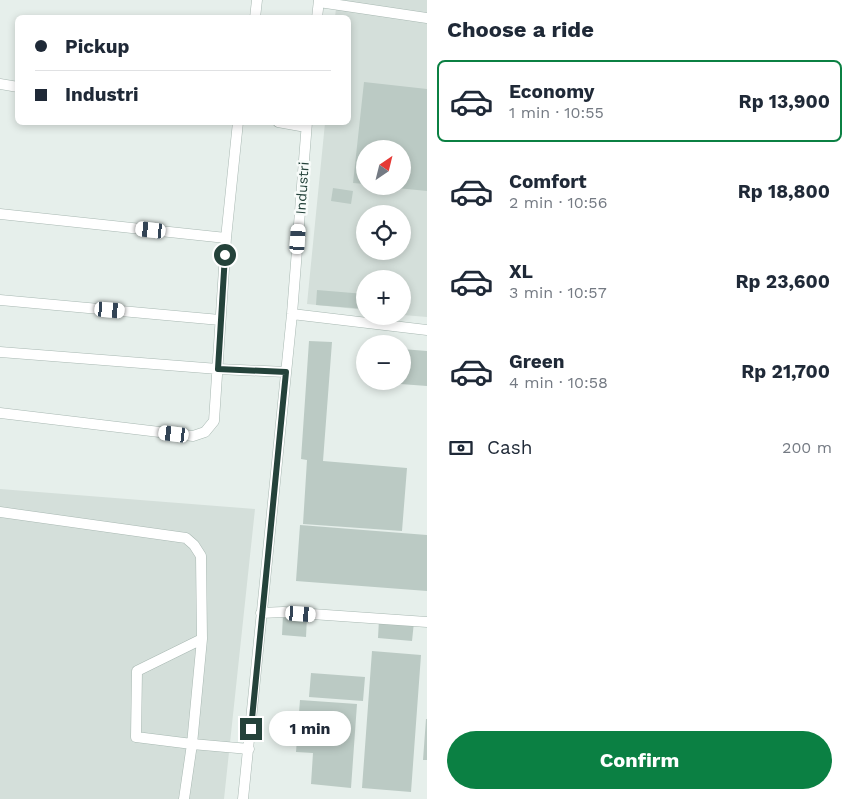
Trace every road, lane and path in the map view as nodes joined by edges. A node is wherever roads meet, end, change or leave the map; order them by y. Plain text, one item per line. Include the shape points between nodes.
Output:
1 (257, 0) edge
2 (319, 1) edge
3 (254, 15) edge
4 (317, 15) edge
5 (427, 18) edge
6 (0, 84) edge
7 (15, 86) edge
8 (238, 125) edge
9 (306, 125) edge
10 (0, 214) edge
11 (226, 238) junction
12 (0, 300) edge
13 (292, 314) junction
14 (220, 320) junction
15 (427, 330) edge
16 (0, 352) edge
17 (218, 369) junction
18 (286, 372) junction
19 (0, 413) edge
20 (0, 512) edge
21 (262, 613) junction
22 (427, 622) edge
23 (202, 639) junction
24 (192, 744) junction
25 (249, 749) junction
26 (184, 799) edge
27 (243, 799) edge

1 - 3 lane
2 - 4 lane
2 - 5 lane
6 - 7 lane
8 - 11 lane
9 - 13 lane, Industri
10 - 11 lane
11 - 14 lane
12 - 14 lane
13 - 15 lane
13 - 18 lane, Industri
14 - 17 lane
16 - 17 lane
17 - 18 lane
17 - 19 lane via 214,421 205,432 193,436
18 - 21 lane, Industri
20 - 23 lane via 186,538 200,556
21 - 22 lane
21 - 25 lane, Industri
23 - 24 lane
23 - 24 lane via 137,671 136,737
24 - 25 lane
24 - 26 lane
25 - 27 lane, Industri

